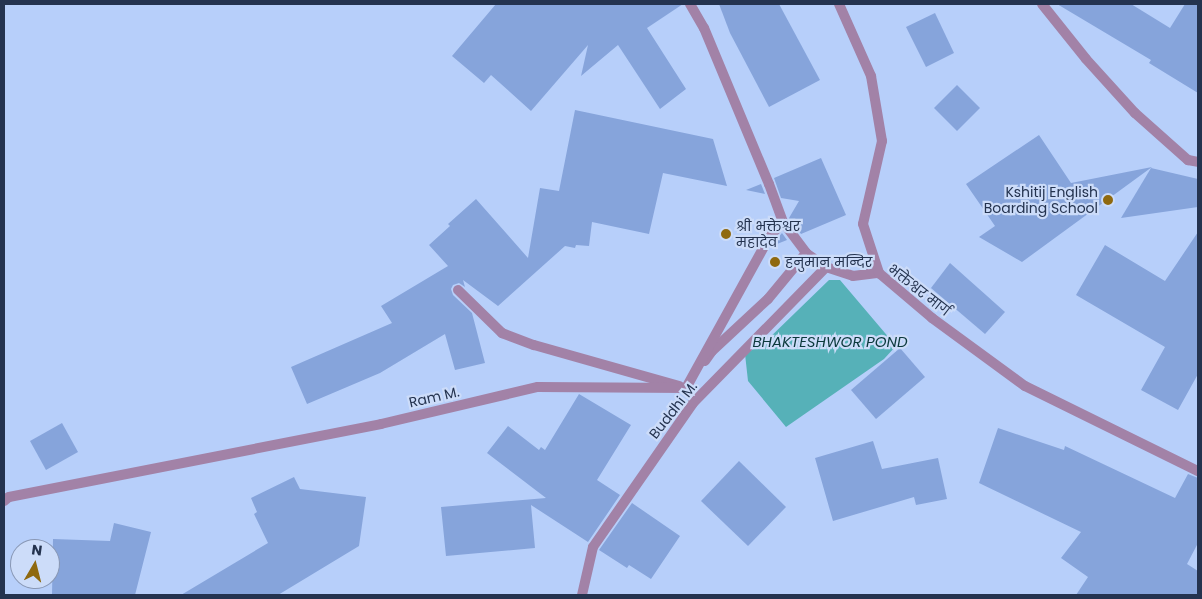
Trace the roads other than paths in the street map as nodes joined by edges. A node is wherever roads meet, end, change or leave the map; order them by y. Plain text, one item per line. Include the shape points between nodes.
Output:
1 (690, 4) edge
2 (839, 4) edge
3 (1042, 4) edge
4 (1198, 162) edge
5 (783, 222) junction
6 (806, 253) junction
7 (826, 267) junction
8 (879, 273) junction
9 (458, 290) dead end
10 (686, 388) junction
11 (1198, 471) edge
12 (4, 501) edge
13 (582, 595) edge

1 - 5 street, भक्तेश्वर मार्ग via 708,37
2 - 8 street via 871,76 882,141 863,224
3 - 4 street via 1135,113 1188,160
5 - 6 street, भक्तेश्वर मार्ग
5 - 10 street via 770,236
6 - 7 street, भक्तेश्वर मार्ग
6 - 10 street via 768,299 712,351
7 - 8 street, भक्तेश्वर मार्ग via 853,276
7 - 13 street, Buddhi M. via 693,403 593,547
8 - 11 street, भक्तेश्वर मार्ग via 932,318 1025,386
9 - 10 street via 502,333
10 - 12 street, Ram M. via 538,387 381,424 9,497

